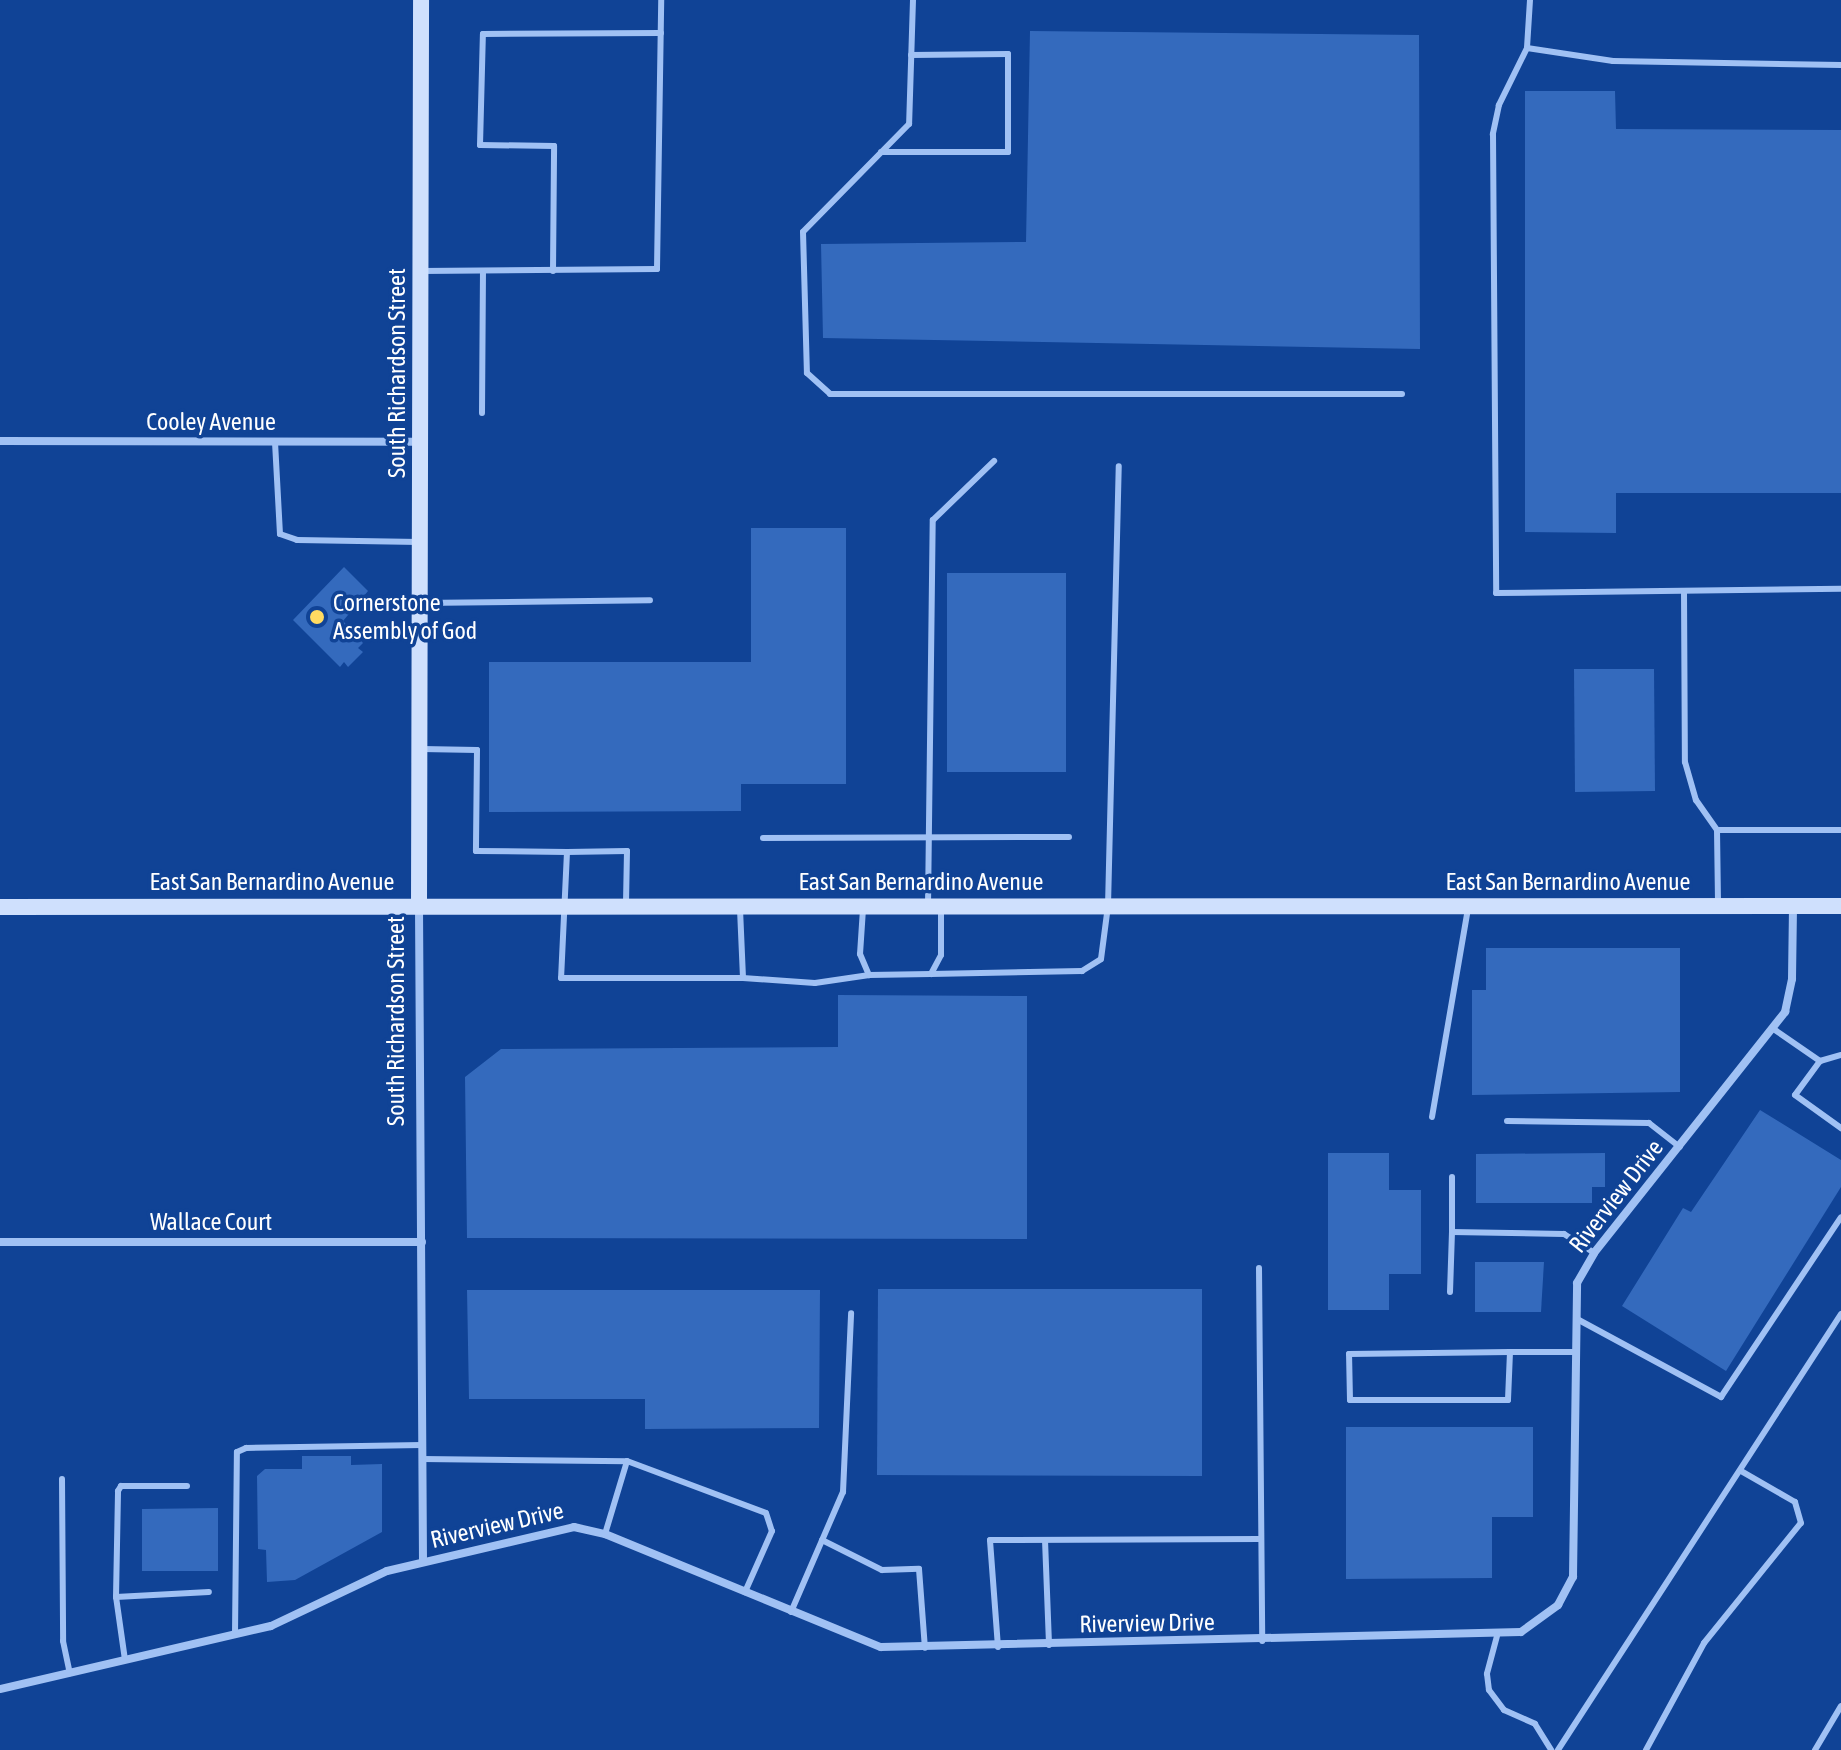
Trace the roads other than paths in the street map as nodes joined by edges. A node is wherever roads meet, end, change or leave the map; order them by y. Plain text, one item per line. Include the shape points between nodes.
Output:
1 (421, 0) edge
2 (661, 0) edge
3 (913, 0) edge
4 (1530, 0) edge
5 (661, 33) junction
6 (1527, 48) junction
7 (911, 55) junction
8 (1841, 65) edge
9 (881, 152) junction
10 (421, 271) junction
11 (483, 271) junction
12 (553, 271) junction
13 (1402, 394) dead end
14 (482, 413) dead end
15 (0, 441) edge
16 (275, 442) junction
17 (421, 442) junction
18 (994, 461) dead end
19 (1119, 466) dead end
20 (421, 543) junction
21 (1841, 589) edge
22 (1684, 591) junction
23 (650, 600) dead end
24 (420, 603) junction
25 (420, 749) junction
26 (1717, 830) junction
27 (1841, 830) edge
28 (929, 836) junction
29 (1069, 837) dead end
30 (763, 838) dead end
31 (567, 852) junction
32 (419, 906) junction
33 (566, 906) junction
34 (626, 906) junction
35 (740, 906) junction
36 (863, 906) junction
37 (935, 906) junction
38 (1108, 906) junction
39 (1469, 906) junction
40 (1719, 906) junction
41 (1793, 906) junction
42 (1841, 906) edge
43 (0, 907) edge
44 (931, 974) junction
45 (869, 975) junction
46 (743, 978) junction
47 (1775, 1030) junction
48 (1841, 1055) edge
49 (1820, 1061) junction
50 (1432, 1117) dead end
51 (1507, 1121) dead end
52 (1841, 1128) edge
53 (1680, 1147) junction
54 (1452, 1177) dead end
55 (1841, 1217) edge
56 (1452, 1232) junction
57 (0, 1242) edge
58 (422, 1242) junction
59 (1594, 1253) junction
60 (1259, 1268) dead end
61 (1450, 1292) dead end
62 (851, 1313) dead end
63 (1841, 1314) edge
64 (1576, 1319) junction
65 (1510, 1352) junction
66 (1576, 1352) junction
67 (422, 1445) junction
68 (422, 1459) junction
69 (627, 1461) junction
70 (1741, 1471) junction
71 (62, 1479) dead end
72 (187, 1486) dead end
73 (605, 1534) junction
74 (1260, 1539) junction
75 (822, 1540) junction
76 (1045, 1540) junction
77 (423, 1562) junction
78 (209, 1592) dead end
79 (745, 1592) junction
80 (116, 1597) junction
81 (791, 1612) junction
82 (235, 1634) junction
83 (1497, 1636) junction
84 (1262, 1641) junction
85 (1049, 1645) junction
86 (998, 1647) junction
87 (925, 1648) junction
88 (125, 1660) junction
89 (70, 1673) junction
90 (0, 1689) edge
91 (1841, 1706) edge
92 (1551, 1750) edge
93 (1558, 1750) edge
94 (1646, 1750) edge
95 (1815, 1750) edge

1 - 10 main road, South Richardson Street
2 - 5 lane
3 - 7 lane
4 - 6 lane
5 - 12 lane via 657,269
5 - 12 lane via 483,34 480,145 554,146
6 - 8 lane via 1613,61
6 - 22 lane via 1499,105 1493,134 1496,593
7 - 9 lane via 909,124
7 - 9 lane via 1008,54 1008,152
9 - 13 lane via 803,232 807,373 830,394
10 - 11 lane
10 - 17 main road, South Richardson Street
11 - 12 lane
11 - 14 lane
15 - 16 street, Cooley Avenue
16 - 17 street, Cooley Avenue
16 - 20 lane via 280,534 297,540
17 - 20 main road, South Richardson Street
18 - 28 lane via 933,520
19 - 38 lane
20 - 24 main road, South Richardson Street
21 - 22 lane
22 - 26 lane via 1685,762 1696,800
23 - 24 lane
24 - 25 main road, South Richardson Street
25 - 31 lane via 477,750 476,851
25 - 32 main road, South Richardson Street
26 - 27 lane
26 - 40 lane
28 - 29 lane
28 - 30 lane
28 - 37 lane
31 - 33 lane
31 - 34 lane via 627,851
32 - 33 main road, East San Bernardino Avenue
32 - 43 main road, East San Bernardino Avenue
32 - 58 street, South Richardson Street
33 - 34 main road, East San Bernardino Avenue
33 - 46 lane via 561,978
34 - 35 main road, East San Bernardino Avenue
35 - 36 main road, East San Bernardino Avenue
35 - 46 lane
36 - 37 main road, East San Bernardino Avenue
36 - 45 lane via 860,954
37 - 38 main road, East San Bernardino Avenue
37 - 44 lane via 941,955
38 - 39 main road, East San Bernardino Avenue
38 - 44 lane via 1101,959 1082,971
39 - 40 main road, East San Bernardino Avenue
39 - 50 lane
40 - 41 main road, East San Bernardino Avenue
41 - 42 main road, East San Bernardino Avenue
41 - 47 street, Riverview Drive via 1791,992
44 - 45 lane
45 - 46 lane via 815,983
47 - 49 lane
47 - 53 street, Riverview Drive
48 - 49 lane
49 - 52 lane via 1795,1095
51 - 53 lane via 1649,1123
53 - 59 street, Riverview Drive
54 - 56 lane
55 - 64 lane via 1721,1397
56 - 59 lane via 1564,1234
56 - 61 lane
57 - 58 street, Wallace Court
58 - 67 street, South Richardson Street
59 - 64 street, Riverview Drive via 1577,1283
60 - 74 lane
62 - 75 lane via 843,1492
63 - 70 lane
64 - 66 street, Riverview Drive
65 - 65 lane via 1349,1354 1350,1400 1508,1400
65 - 66 lane
66 - 83 street, Riverview Drive via 1573,1577 1558,1605 1535,1625
67 - 68 street, South Richardson Street
67 - 82 lane via 237,1452
68 - 69 lane
68 - 77 street, South Richardson Street
69 - 73 lane
69 - 79 lane via 766,1513 772,1531
70 - 93 lane
70 - 94 lane via 1795,1502 1801,1523 1704,1643
71 - 89 lane via 63,1641
72 - 80 lane via 121,1486
73 - 77 street, Riverview Drive via 555,1529
73 - 79 street, Riverview Drive
74 - 76 lane
74 - 84 lane
75 - 81 lane
75 - 87 lane via 882,1570 919,1569
76 - 85 lane
76 - 86 lane via 990,1540
77 - 82 street, Riverview Drive via 376,1576 290,1621
78 - 80 lane
79 - 81 street, Riverview Drive
80 - 88 lane
81 - 87 street, Riverview Drive via 881,1647
82 - 88 street, Riverview Drive
83 - 84 street, Riverview Drive
83 - 92 lane via 1487,1674 1489,1690 1504,1710 1543,1731
84 - 85 street, Riverview Drive
85 - 86 street, Riverview Drive
86 - 87 street, Riverview Drive
88 - 89 street, Riverview Drive
89 - 90 street, Riverview Drive
91 - 95 lane

